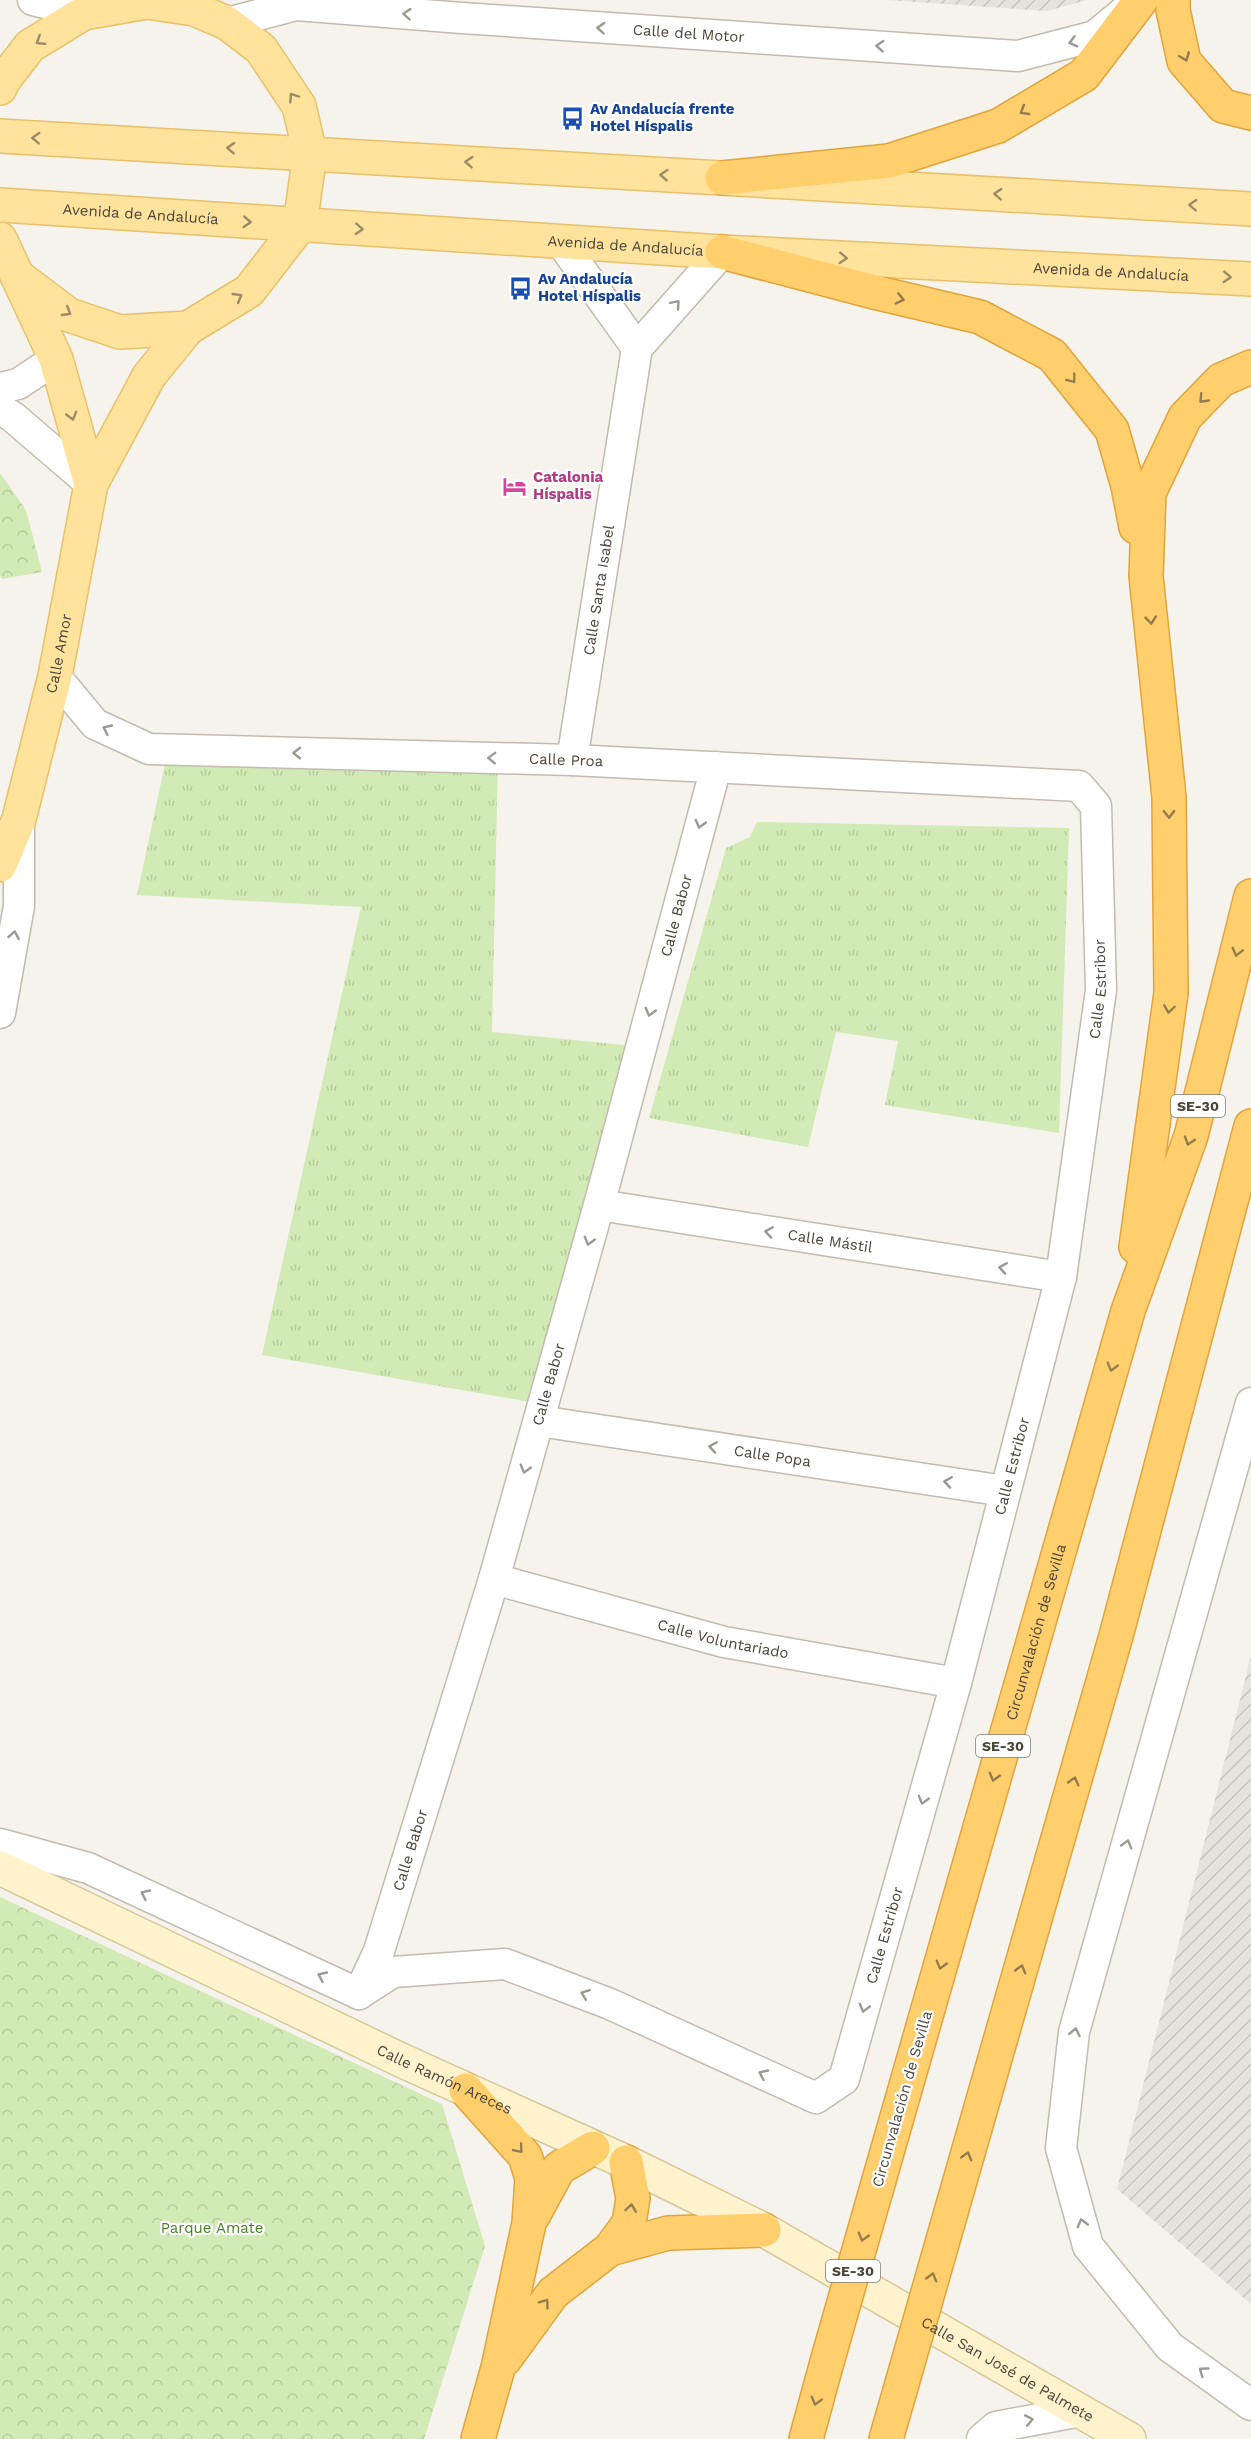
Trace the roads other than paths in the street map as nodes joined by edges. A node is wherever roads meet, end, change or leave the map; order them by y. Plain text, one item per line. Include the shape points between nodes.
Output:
1 (33, 0) edge
2 (1139, 0) edge
3 (1173, 0) edge
4 (84, 13) junction
5 (227, 24) junction
6 (0, 88) edge
7 (1251, 113) edge
8 (0, 136) edge
9 (310, 153) junction
10 (722, 178) junction
11 (0, 205) edge
12 (1251, 209) edge
13 (300, 225) junction
14 (0, 239) edge
15 (561, 242) junction
16 (722, 252) junction
17 (20, 278) junction
18 (1251, 279) edge
19 (188, 327) junction
20 (637, 348) junction
21 (56, 359) junction
22 (1251, 367) edge
23 (0, 388) edge
24 (0, 410) edge
25 (91, 484) junction
26 (1146, 576) junction
27 (55, 676) junction
28 (572, 759) junction
29 (716, 767) junction
30 (1096, 806) joint
31 (19, 819) junction
32 (0, 865) edge
33 (1251, 896) edge
34 (0, 1013) edge
35 (1251, 1126) edge
36 (1251, 1201) edge
37 (599, 1205) junction
38 (1061, 1277) junction
39 (1128, 1311) junction
40 (1251, 1403) edge
41 (538, 1421) junction
42 (1005, 1491) junction
43 (494, 1580) junction
44 (1116, 1636) junction
45 (956, 1683) junction
46 (0, 1844) edge
47 (0, 1868) edge
48 (359, 1994) junction
49 (466, 2090) junction
50 (593, 2148) junction
51 (626, 2162) junction
52 (529, 2223) junction
53 (764, 2230) junction
54 (610, 2249) junction
55 (885, 2300) joint
56 (498, 2368) junction
57 (1251, 2405) edge
58 (1081, 2411) junction
59 (478, 2439) edge
60 (806, 2439) edge
61 (886, 2439) edge
62 (982, 2439) edge
63 (1130, 2439) edge

1 - 4 street
2 -> 5 street, Calle del Motor via 1095,36 1018,56 296,5
2 -> 10 highway via 1084,75 998,126 889,161
3 -> 7 highway via 1184,61 1223,106
4 - 5 main road via 147,2 194,9
4 -> 6 main road via 30,46
9 -> 5 main road via 299,106 261,49
9 -> 8 main road
10 -> 9 main road
9 - 13 main road
12 -> 10 main road
11 -> 13 main road, Avenida de Andalucía
13 -> 15 main road, Avenida de Andalucía
19 -> 13 main road via 249,291
14 - 17 main road, Calle Amor
15 - 16 main road, Avenida de Andalucía
15 - 20 street
16 -> 18 main road, Avenida de Andalucía
20 -> 16 street
16 -> 26 highway via 980,317 1052,354 1112,430
17 -> 19 main road via 69,315 120,332
17 - 21 main road, Calle Amor
19 - 25 main road, Calle Amor via 149,376
20 - 28 street, Calle Santa Isabel
21 - 23 street via 18,384
21 -> 25 main road, Calle Amor
22 -> 26 highway via 1221,380 1185,417 1149,493
24 - 25 street
25 - 27 main road, Calle Amor
26 -> 39 highway via 1169,797 1171,993
28 -> 27 street, Calle Proa via 149,749 95,724
27 - 31 main road, Calle Amor
28 - 29 street, Calle Proa
29 - 30 street, Calle Proa via 1078,786
29 -> 37 street, Calle Babor
30 - 38 street, Calle Estribor via 1101,990
31 - 32 main road, Calle Amor
34 -> 31 street, Calle Amor via 19,906
33 -> 39 highway, Circunvalación de Sevilla / SE-30 via 1191,1136
35 - 44 highway
36 - 44 highway
38 -> 37 street, Calle Mástil
37 -> 41 street, Calle Babor
38 - 42 street, Calle Estribor
39 -> 60 highway, Circunvalación de Sevilla / SE-30, bridge
57 -> 40 street via 1170,2347 1088,2246 1061,2148 1074,2032
42 -> 41 street, Calle Popa
41 -> 43 street, Calle Babor
42 - 45 street, Calle Estribor
43 - 45 street, Calle Voluntariado via 724,1642
43 - 48 street, Calle Babor via 379,1951
61 -> 44 highway, bridge
45 -> 48 street, Calle Estribor via 844,2079 816,2098 610,2004 505,1964 393,1972
48 -> 46 street via 88,1868
47 - 49 street, Calle Ramón Areces
49 - 50 street, Calle Ramón Areces
49 -> 52 highway via 525,2156 531,2178
50 - 51 street, Calle Ramón Areces
50 - 52 highway via 559,2168
51 - 53 street, Calle Ramón Areces
54 -> 51 highway via 629,2223 633,2198
52 - 56 highway
53 - 54 highway via 668,2233
53 - 55 street, Calle Ramón Areces
56 -> 54 highway via 553,2293
55 - 58 street, Calle San José de Palmete
56 - 59 highway
62 -> 58 street via 996,2427
58 - 63 street, Calle San José de Palmete

